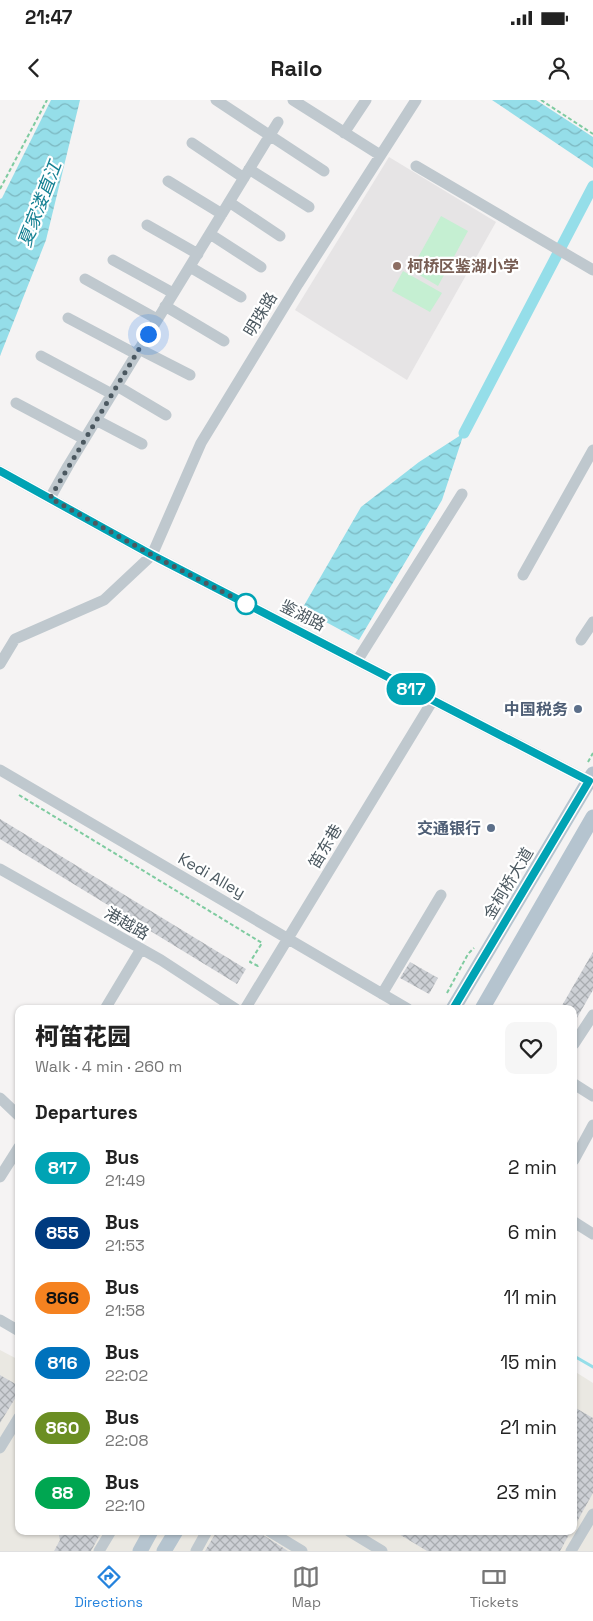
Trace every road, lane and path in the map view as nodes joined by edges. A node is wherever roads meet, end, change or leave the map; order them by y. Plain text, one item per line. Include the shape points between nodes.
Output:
1 (47, 100) edge
2 (216, 100) edge
3 (293, 100) edge
4 (366, 100) edge
5 (416, 100) edge
6 (541, 100) edge
7 (278, 122) dead end
8 (344, 133) junction
9 (593, 134) edge
10 (270, 136) junction
11 (192, 143) dead end
12 (380, 155) junction
13 (416, 166) dead end
14 (324, 171) dead end
15 (247, 173) junction
16 (168, 181) dead end
17 (0, 189) edge
18 (229, 202) junction
19 (309, 207) dead end
20 (222, 214) junction
21 (147, 224) dead end
22 (210, 234) junction
23 (280, 236) dead end
24 (198, 254) junction
25 (113, 260) dead end
26 (190, 266) junction
27 (261, 267) dead end
28 (593, 270) edge
29 (86, 280) dead end
30 (173, 294) junction
31 (241, 296) dead end
32 (165, 306) junction
33 (68, 318) dead end
34 (157, 319) junction
35 (224, 341) dead end
36 (138, 352) junction
37 (41, 356) dead end
38 (190, 375) dead end
39 (114, 390) junction
40 (16, 402) dead end
41 (166, 415) dead end
42 (96, 420) junction
43 (84, 438) junction
44 (142, 444) dead end
45 (593, 450) edge
46 (0, 471) edge
47 (462, 494) dead end
48 (50, 498) junction
49 (152, 555) junction
50 (523, 575) dead end
51 (593, 622) edge
52 (581, 640) dead end
53 (358, 661) junction
54 (0, 664) edge
55 (433, 700) junction
56 (0, 770) edge
57 (592, 780) edge
58 (17, 794) dead end
59 (593, 818) edge
60 (0, 869) edge
61 (441, 895) dead end
62 (288, 938) junction
63 (141, 949) junction
64 (250, 962) dead end
65 (382, 994) junction
66 (107, 1005) edge
67 (230, 1005) edge
68 (246, 1005) edge
69 (401, 1005) edge
70 (455, 1005) edge
71 (484, 1005) edge
72 (593, 1015) edge
73 (577, 1039) edge
74 (577, 1086) edge
75 (593, 1096) edge
76 (0, 1098) edge
77 (15, 1112) edge
78 (593, 1125) edge
79 (15, 1153) edge
80 (577, 1154) edge
81 (0, 1177) edge
82 (577, 1224) edge
83 (593, 1234) edge
84 (0, 1320) edge
85 (15, 1329) edge
86 (15, 1424) edge
87 (0, 1448) edge
88 (593, 1514) edge
89 (109, 1535) edge
90 (149, 1535) edge
91 (174, 1535) edge
92 (206, 1535) edge
93 (276, 1535) edge
94 (356, 1535) edge
95 (99, 1551) edge
96 (140, 1551) edge
97 (164, 1551) edge
98 (196, 1551) edge
99 (302, 1551) edge
100 (382, 1551) edge
101 (571, 1551) edge

1 - 17 path
2 - 10 street
3 - 8 street
4 - 8 street
5 - 12 street, 明珠路
6 - 9 path
7 - 10 street
8 - 12 street
10 - 14 street
10 - 15 street
11 - 15 street
12 - 49 street, 明珠路 via 201,443
13 - 28 street
15 - 18 street
15 - 19 street
16 - 20 street
18 - 20 street
18 - 23 street
20 - 22 street
21 - 24 street
22 - 24 street
22 - 27 street
24 - 26 street
25 - 30 street
26 - 30 street
26 - 31 street
29 - 34 street
30 - 32 street
32 - 34 street
32 - 35 street
33 - 36 street
34 - 36 street
36 - 38 street
36 - 39 street
37 - 39 street
39 - 41 street
39 - 42 street
40 - 43 street
42 - 43 street
42 - 44 street
43 - 48 street
45 - 50 street
46 - 48 street, 鉴湖路
47 - 53 street
48 - 49 street, 鉴湖路
49 - 53 street, 鉴湖路
49 - 54 street via 104,600 15,639
51 - 52 street
53 - 55 street, 鉴湖路
55 - 57 street, 鉴湖路
55 - 62 street, 笛东巷
56 - 62 street, Kedi Alley
57 - 70 main road, 金柯桥大道
58 - 64 path via 262,943
59 - 71 main road
60 - 63 street, 港越路
61 - 65 street
62 - 65 street, Kedi Alley
62 - 68 street, 笛东巷
63 - 66 street
63 - 67 street, 港越路
65 - 69 street, Kedi Alley
72 - 73 street
74 - 75 street
76 - 77 street
78 - 80 street
79 - 81 street
82 - 83 street
84 - 85 street
86 - 87 street
88 - 101 street
89 - 95 street
90 - 96 main road
91 - 97 main road
92 - 98 street
93 - 99 street
94 - 100 street

